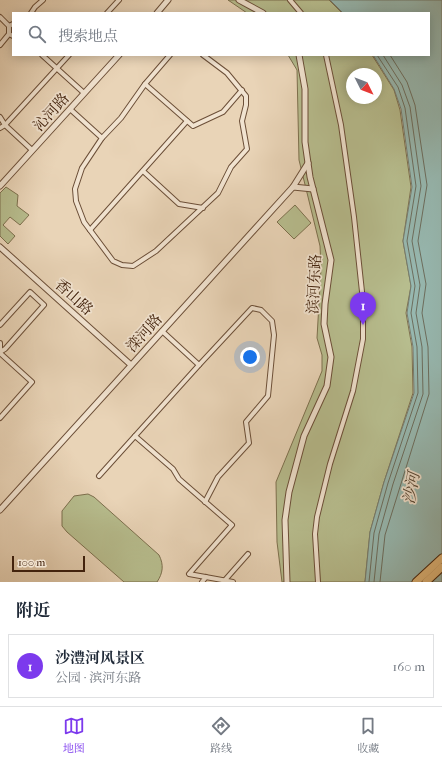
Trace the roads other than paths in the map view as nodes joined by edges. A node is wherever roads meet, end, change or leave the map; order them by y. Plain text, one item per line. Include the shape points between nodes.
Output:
1 (43, 0) edge
2 (119, 0) edge
3 (168, 0) edge
4 (239, 0) edge
5 (290, 0) edge
6 (32, 12) edge
7 (108, 12) edge
8 (158, 12) edge
9 (260, 12) edge
10 (300, 12) edge
11 (0, 18) edge
12 (11, 25) edge
13 (11, 35) edge
14 (0, 45) edge
15 (43, 56) edge
16 (68, 56) edge
17 (118, 56) edge
18 (169, 56) edge
19 (204, 56) edge
20 (299, 56) edge
21 (326, 56) edge
22 (57, 68) junction
23 (145, 84) junction
24 (242, 90) junction
25 (84, 93) junction
26 (70, 109) junction
27 (0, 117) edge
28 (187, 121) junction
29 (5, 125) junction
30 (0, 128) edge
31 (102, 138) junction
32 (32, 150) junction
33 (308, 163) junction
34 (143, 171) junction
35 (0, 186) edge
36 (293, 187) junction
37 (313, 189) junction
38 (203, 208) junction
39 (90, 230) junction
40 (0, 247) edge
41 (0, 326) edge
42 (162, 331) junction
43 (0, 343) edge
44 (0, 352) edge
45 (131, 365) junction
46 (199, 365) junction
47 (0, 418) edge
48 (135, 436) junction
49 (99, 476) dead end
50 (205, 502) junction
51 (0, 510) edge
52 (248, 554) dead end
53 (442, 558) edge
54 (442, 567) edge
55 (206, 577) junction
56 (225, 580) junction
57 (202, 582) edge
58 (233, 582) edge
59 (287, 582) edge
60 (318, 582) edge
61 (416, 582) edge
62 (426, 582) edge

1 - 6 street
2 - 7 street
3 - 8 street
4 - 9 street
5 - 10 street
11 - 12 street
12 - 13 street
13 - 14 street
15 - 22 street
16 - 22 street
17 - 25 street, 沁河路
18 - 23 street
19 - 24 street via 227,73
20 - 33 street, 滨河东路 via 305,89 305,142
21 - 60 street via 341,125 354,217 363,301 363,339 353,391 317,516 315,534
22 - 25 street
22 - 29 street
23 - 28 street
23 - 31 street via 121,118
24 - 28 street via 223,112 193,126
24 - 38 street via 246,96 242,121 247,149 231,167 218,193
25 - 26 street, 沁河路
26 - 31 street
26 - 32 street, 沁河路
27 - 29 street
28 - 34 street
29 - 30 street
29 - 32 street
31 - 39 street via 82,168 75,189 76,201
32 - 35 street, 沁河路
33 - 36 street, 滦河路
33 - 37 street, 滨河东路
34 - 38 street via 179,204
34 - 39 street
36 - 37 street
36 - 42 street, 滦河路
37 - 59 street, 滨河东路 via 331,260 324,304 324,324 331,357 327,386 304,436 289,492 285,520
38 - 39 street via 156,251 133,266 113,261
40 - 45 street, 香山路
41 - 44 street via 30,292 44,305
42 - 45 street, 滦河路
42 - 46 street
43 - 44 street
44 - 47 street via 32,382
45 - 51 street, 滦河路
46 - 48 street
46 - 50 street via 252,308 261,310 272,321 274,335 268,396 246,422 249,443 218,477
48 - 49 street
48 - 50 street via 173,469 179,479
50 - 55 street via 232,525 189,574
52 - 56 street
53 - 61 main road
54 - 62 main road
55 - 56 street
55 - 57 street
56 - 58 street

